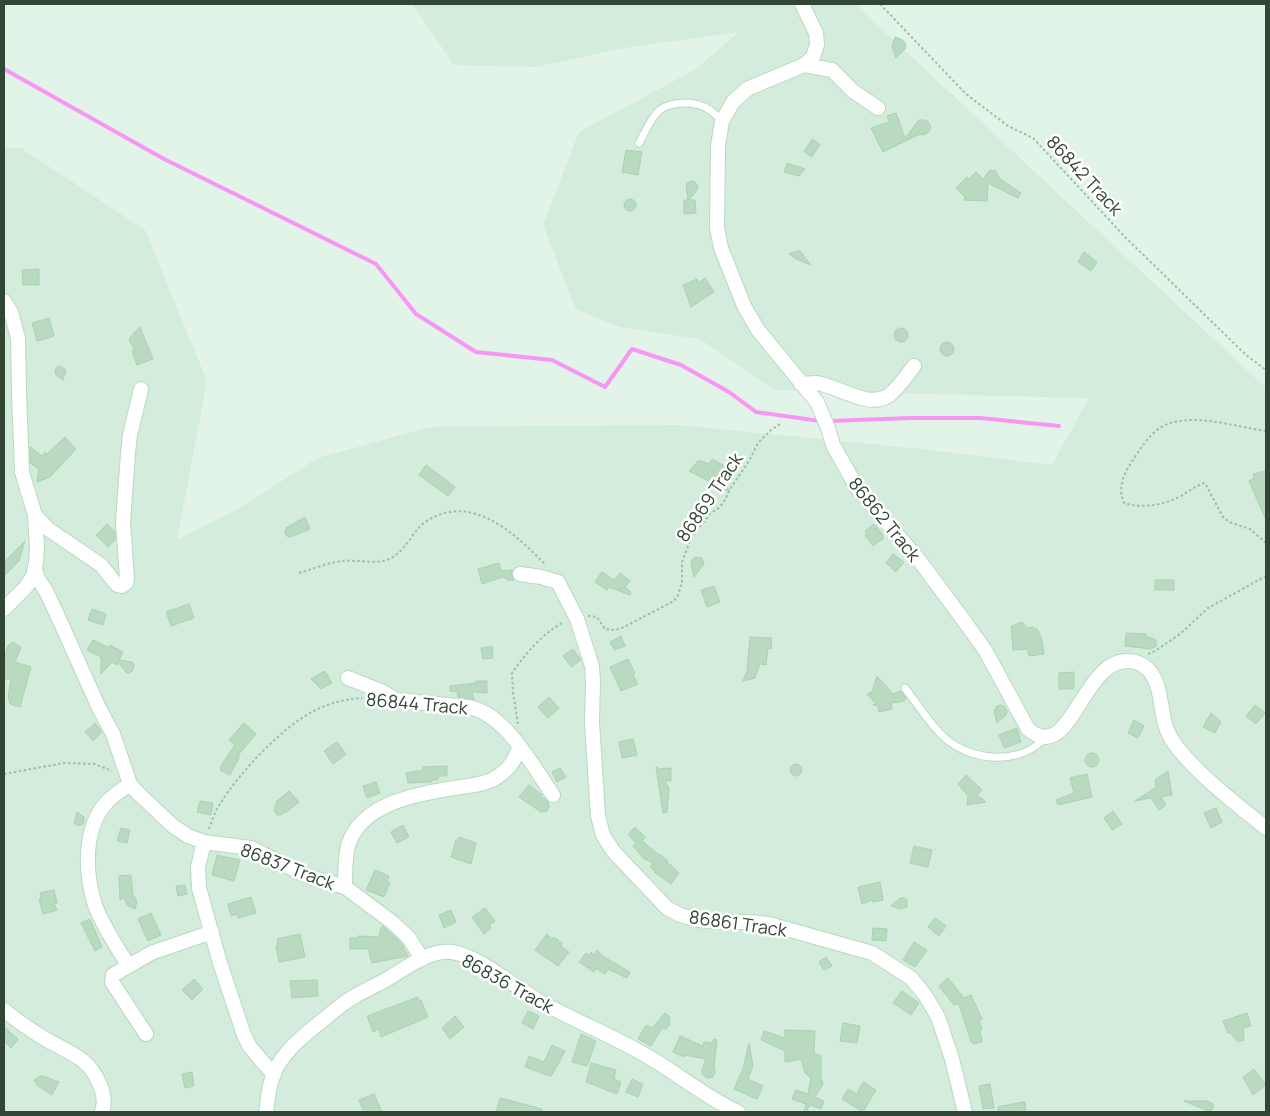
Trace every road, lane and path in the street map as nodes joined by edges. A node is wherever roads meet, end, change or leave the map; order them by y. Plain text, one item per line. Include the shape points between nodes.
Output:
1 (802, 4) edge
2 (880, 4) edge
3 (804, 64) junction
4 (878, 108) dead end
5 (722, 120) junction
6 (639, 143) dead end
7 (4, 301) edge
8 (914, 366) dead end
9 (1266, 370) edge
10 (801, 384) junction
11 (141, 389) dead end
12 (780, 424) dead end
13 (1266, 431) edge
14 (35, 515) junction
15 (1266, 543) edge
16 (35, 569) junction
17 (299, 573) dead end
18 (520, 574) dead end
19 (1266, 576) edge
20 (558, 582) junction
21 (4, 609) edge
22 (577, 619) junction
23 (1127, 661) junction
24 (348, 678) dead end
25 (905, 688) dead end
26 (370, 699) dead end
27 (519, 727) dead end
28 (1046, 737) junction
29 (519, 747) junction
30 (4, 774) edge
31 (130, 784) junction
32 (553, 795) dead end
33 (1266, 828) edge
34 (204, 842) junction
35 (344, 887) junction
36 (212, 932) junction
37 (422, 958) junction
38 (128, 965) junction
39 (4, 1010) edge
40 (146, 1034) dead end
41 (274, 1074) junction
42 (102, 1112) edge
43 (266, 1112) edge
44 (738, 1112) edge
45 (965, 1112) edge

1 - 3 street via 816,33 817,45 812,57
2 - 9 path, 86842 Track via 966,94 1008,126 1033,138 1125,237 1246,355
3 - 4 street via 832,70 853,91
3 - 5 street, 86862 Track via 747,89 733,102
5 - 6 lane via 698,105 662,108
5 - 10 street, 86862 Track via 717,228 721,248 758,330
7 - 14 street via 11,312 18,338 22,472
8 - 10 street via 888,396 880,399 870,400 817,383
10 - 28 street, 86862 Track via 817,402 833,446 857,488 951,602 984,650 1028,729 1036,736
11 - 14 street via 128,453 123,523 126,583 117,586 101,565 48,529
12 - 22 path, 86869 Track via 758,443 725,500 691,538 682,562 682,582 674,602 620,629 605,628 597,617 591,615
13 - 15 path via 1194,419 1174,421 1155,431 1144,443 1128,467 1120,487 1124,503 1142,507 1173,499 1205,483 1223,517 1250,529
14 - 16 street
16 - 21 street via 26,587
16 - 31 street via 114,734
17 - 20 path via 343,561 387,560 394,557 430,518 460,511 477,513 514,534 551,569
18 - 20 street
19 - 23 path via 1208,608 1180,634 1155,651
20 - 22 street, 86861 Track
22 - 27 path, 86869 Track via 566,621 545,635 512,673
22 - 45 street, 86861 Track via 592,666 598,816 603,835 613,852 667,908 680,915 699,920 769,924 872,953 911,978 938,1017
23 - 28 street via 1114,664 1100,673 1065,725 1056,734
23 - 33 street via 1143,665 1152,673 1167,731 1173,742 1211,782
24 - 29 street, 86844 Track via 396,700 478,709 500,724
25 - 28 lane via 943,737 970,754 1010,757 1032,750
26 - 34 path, 86844 Track via 344,699 314,711 287,728 249,767 219,805
29 - 32 street, 86844 Track
29 - 35 street via 511,764 486,783 408,797 374,813 358,827 348,845
30 - 31 path via 64,763 95,764
31 - 34 street, 86837 Track via 174,826
31 - 38 street via 106,802 91,832 88,857 95,906
34 - 35 street, 86837 Track via 251,848 307,876
34 - 36 street via 198,868 199,888
35 - 37 street, 86837 Track via 392,922 409,938
36 - 38 street
36 - 41 street via 244,1035 250,1047
37 - 41 street, 86836 Track via 340,1006 294,1044
37 - 44 street, 86836 Track via 452,952 470,958 541,1002 650,1058
38 - 40 street via 113,974 112,982
39 - 42 street via 84,1061 102,1092
41 - 43 street, 86836 Track

